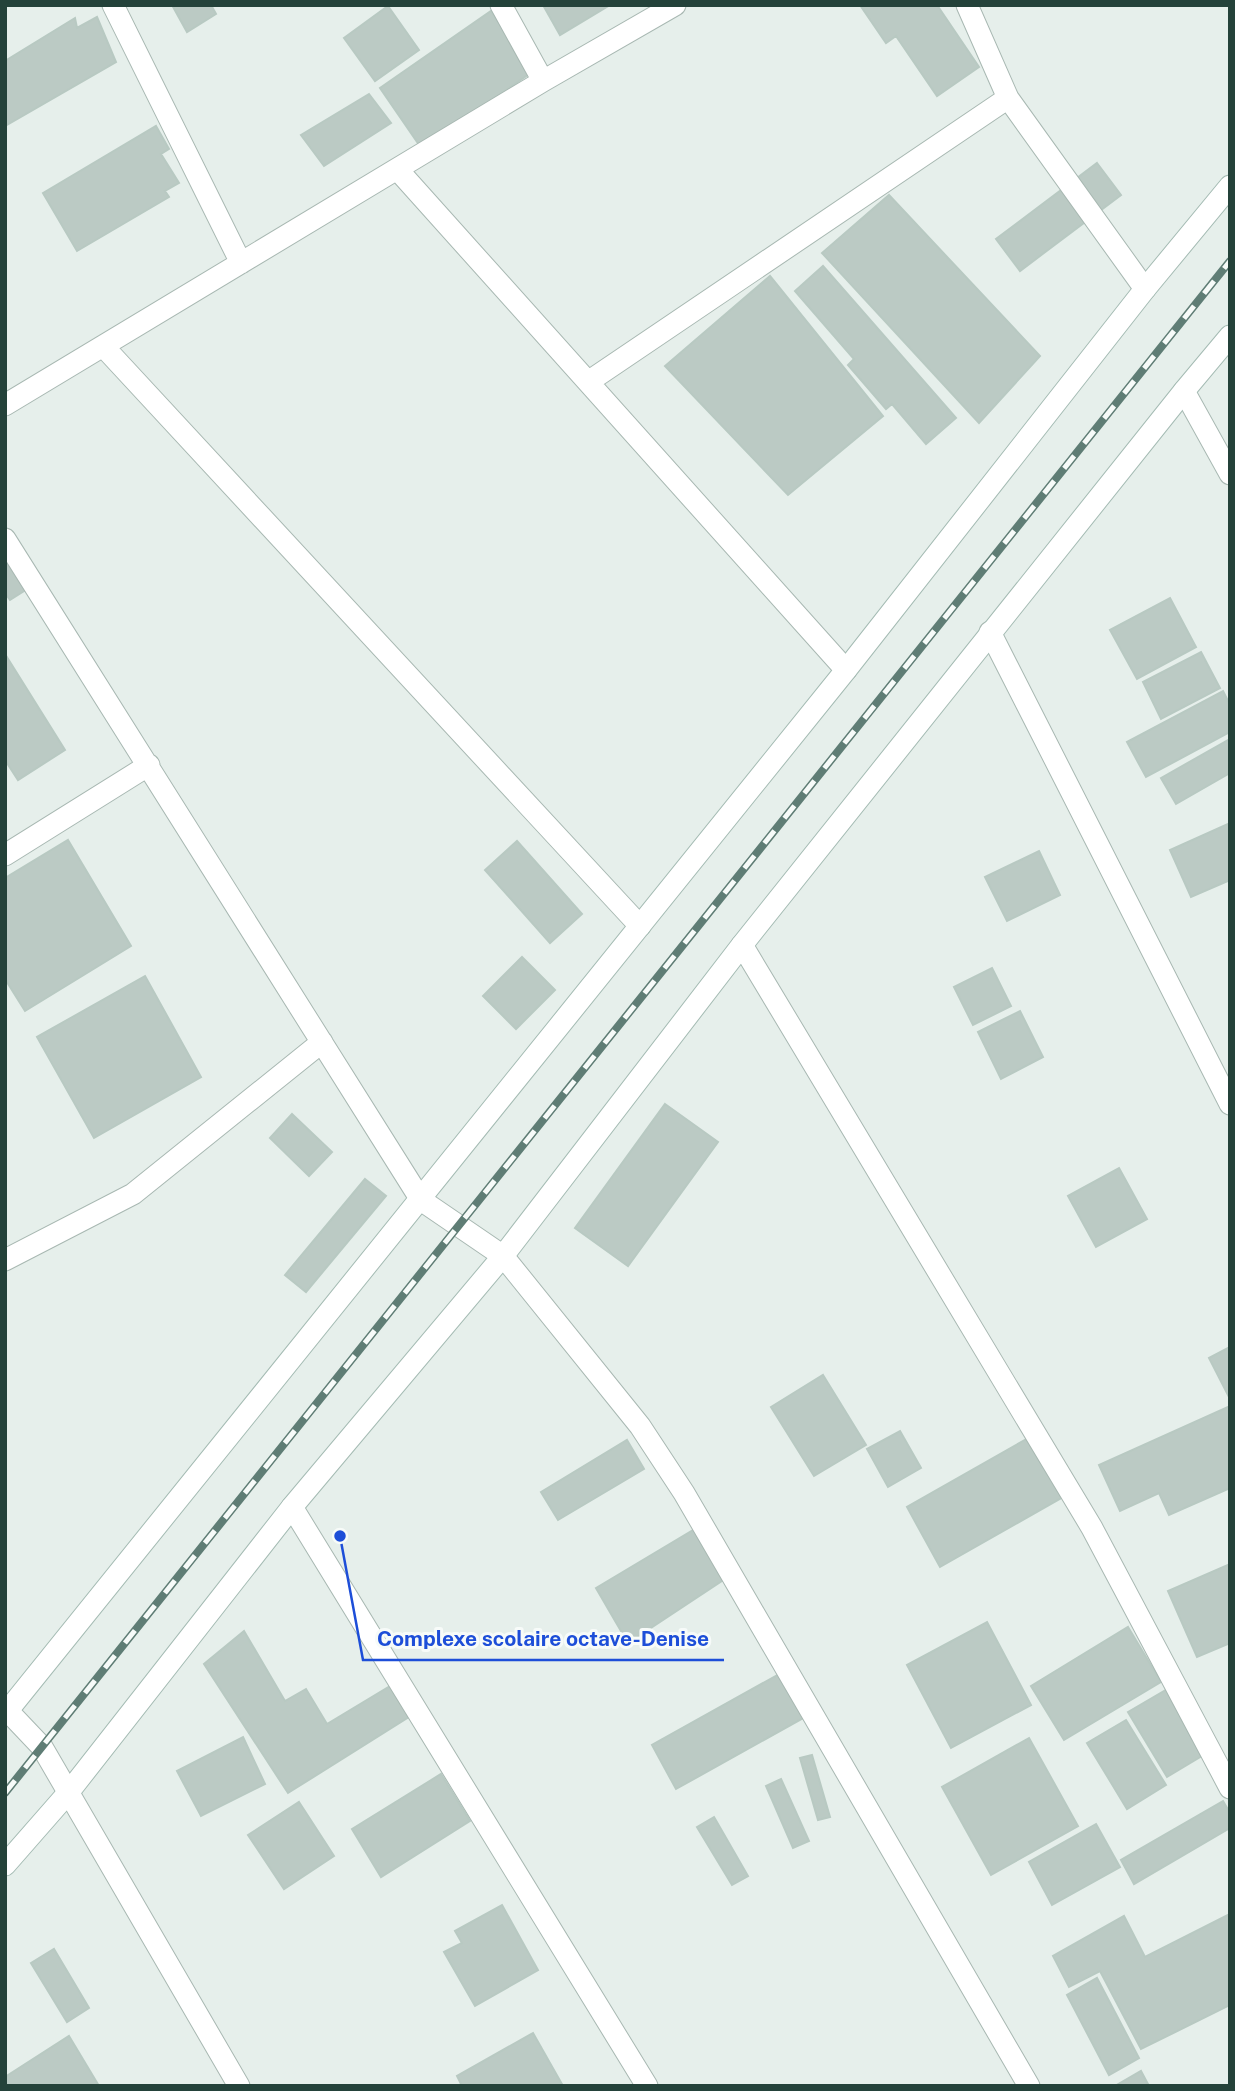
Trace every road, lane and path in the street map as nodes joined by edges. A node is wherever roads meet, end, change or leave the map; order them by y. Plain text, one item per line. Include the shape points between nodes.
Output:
1 (113, 5) edge
2 (501, 5) edge
3 (675, 5) edge
4 (967, 5) edge
5 (543, 81) junction
6 (1008, 99) junction
7 (397, 169) junction
8 (1230, 186) edge
9 (241, 263) junction
10 (1145, 289) junction
11 (1230, 337) edge
12 (103, 346) junction
13 (588, 382) junction
14 (1184, 391) junction
15 (5, 405) edge
16 (1230, 474) edge
17 (5, 539) edge
18 (990, 632) junction
19 (846, 670) junction
20 (149, 765) junction
21 (5, 855) edge
22 (640, 926) junction
23 (742, 945) junction
24 (322, 1042) junction
25 (1230, 1104) edge
26 (421, 1200) junction
27 (503, 1256) junction
28 (5, 1260) edge
29 (292, 1507) junction
30 (6, 1711) edge
31 (1230, 1788) edge
32 (68, 1793) junction
33 (5, 1865) edge
34 (239, 2086) edge
35 (647, 2086) edge
36 (1029, 2086) edge

1 - 9 street
2 - 5 street
3 - 5 street
4 - 6 street
5 - 7 street
6 - 10 street
6 - 13 street
7 - 9 street
7 - 13 street
8 - 10 street
9 - 12 street
10 - 19 street
11 - 14 street
12 - 15 street
12 - 22 street
13 - 19 street
14 - 16 street
14 - 18 street
17 - 20 street
18 - 23 street
18 - 25 street
19 - 22 street
20 - 21 street
20 - 24 street
22 - 26 street
23 - 27 street
23 - 31 street via 1092,1528
24 - 26 street
24 - 28 street via 133,1194
26 - 27 street
26 - 30 street
27 - 29 street
27 - 36 street via 640,1426 684,1493
29 - 32 street
29 - 35 street
30 - 32 street via 42,1747
32 - 33 street
32 - 34 street

